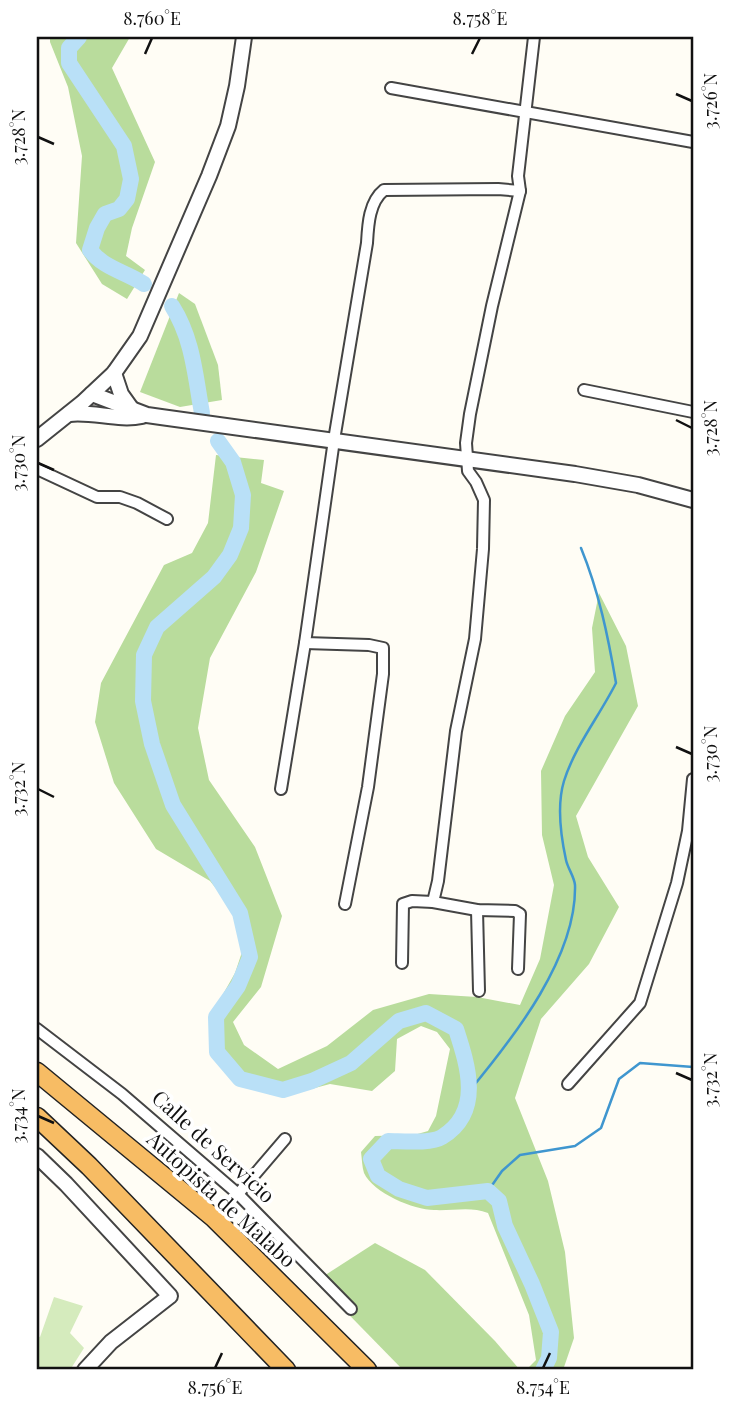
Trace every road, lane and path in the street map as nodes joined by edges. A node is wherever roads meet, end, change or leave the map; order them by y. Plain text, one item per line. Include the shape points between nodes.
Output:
1 (244, 37) edge
2 (534, 37) edge
3 (391, 88) dead end
4 (526, 114) junction
5 (693, 142) edge
6 (520, 191) junction
7 (114, 373) junction
8 (584, 390) dead end
9 (87, 399) junction
10 (131, 408) junction
11 (693, 412) edge
12 (68, 414) junction
13 (109, 415) junction
14 (147, 415) junction
15 (37, 439) edge
16 (334, 440) junction
17 (466, 459) junction
18 (37, 470) edge
19 (693, 500) edge
20 (167, 519) dead end
21 (305, 643) junction
22 (693, 779) edge
23 (281, 789) dead end
24 (433, 902) junction
25 (345, 904) dead end
26 (477, 910) junction
27 (402, 963) dead end
28 (518, 969) dead end
29 (479, 991) dead end
30 (37, 1029) edge
31 (37, 1072) edge
32 (568, 1084) dead end
33 (37, 1117) edge
34 (285, 1139) dead end
35 (37, 1156) edge
36 (238, 1194) junction
37 (351, 1309) dead end
38 (85, 1370) edge
39 (286, 1370) edge
40 (367, 1370) edge

1 - 7 street via 233,106 217,158 140,336
2 - 4 street
3 - 4 street
4 - 5 street
4 - 6 street
6 - 16 street via 391,189 379,194 368,220
6 - 17 street via 482,350
7 - 9 street
7 - 10 street
8 - 11 street
9 - 10 street
9 - 12 street
9 - 13 street
10 - 14 street
12 - 13 street
12 - 15 street
13 - 14 street
14 - 16 street
16 - 17 street
16 - 21 street
17 - 19 street via 638,485
17 - 24 street via 484,500 483,549 475,639 456,731
18 - 20 street via 97,497 137,503
21 - 23 street
21 - 25 street via 383,648 368,787
22 - 32 street via 677,883 640,1003
24 - 26 street
24 - 27 street via 402,904
26 - 28 street via 520,915
26 - 29 street
30 - 36 street, Calle de Servicio via 122,1094
31 - 40 highway, Autopista de Malabo via 214,1219
33 - 39 highway
34 - 36 street
35 - 38 street via 170,1296 111,1342
36 - 37 street, Calle de Servicio

